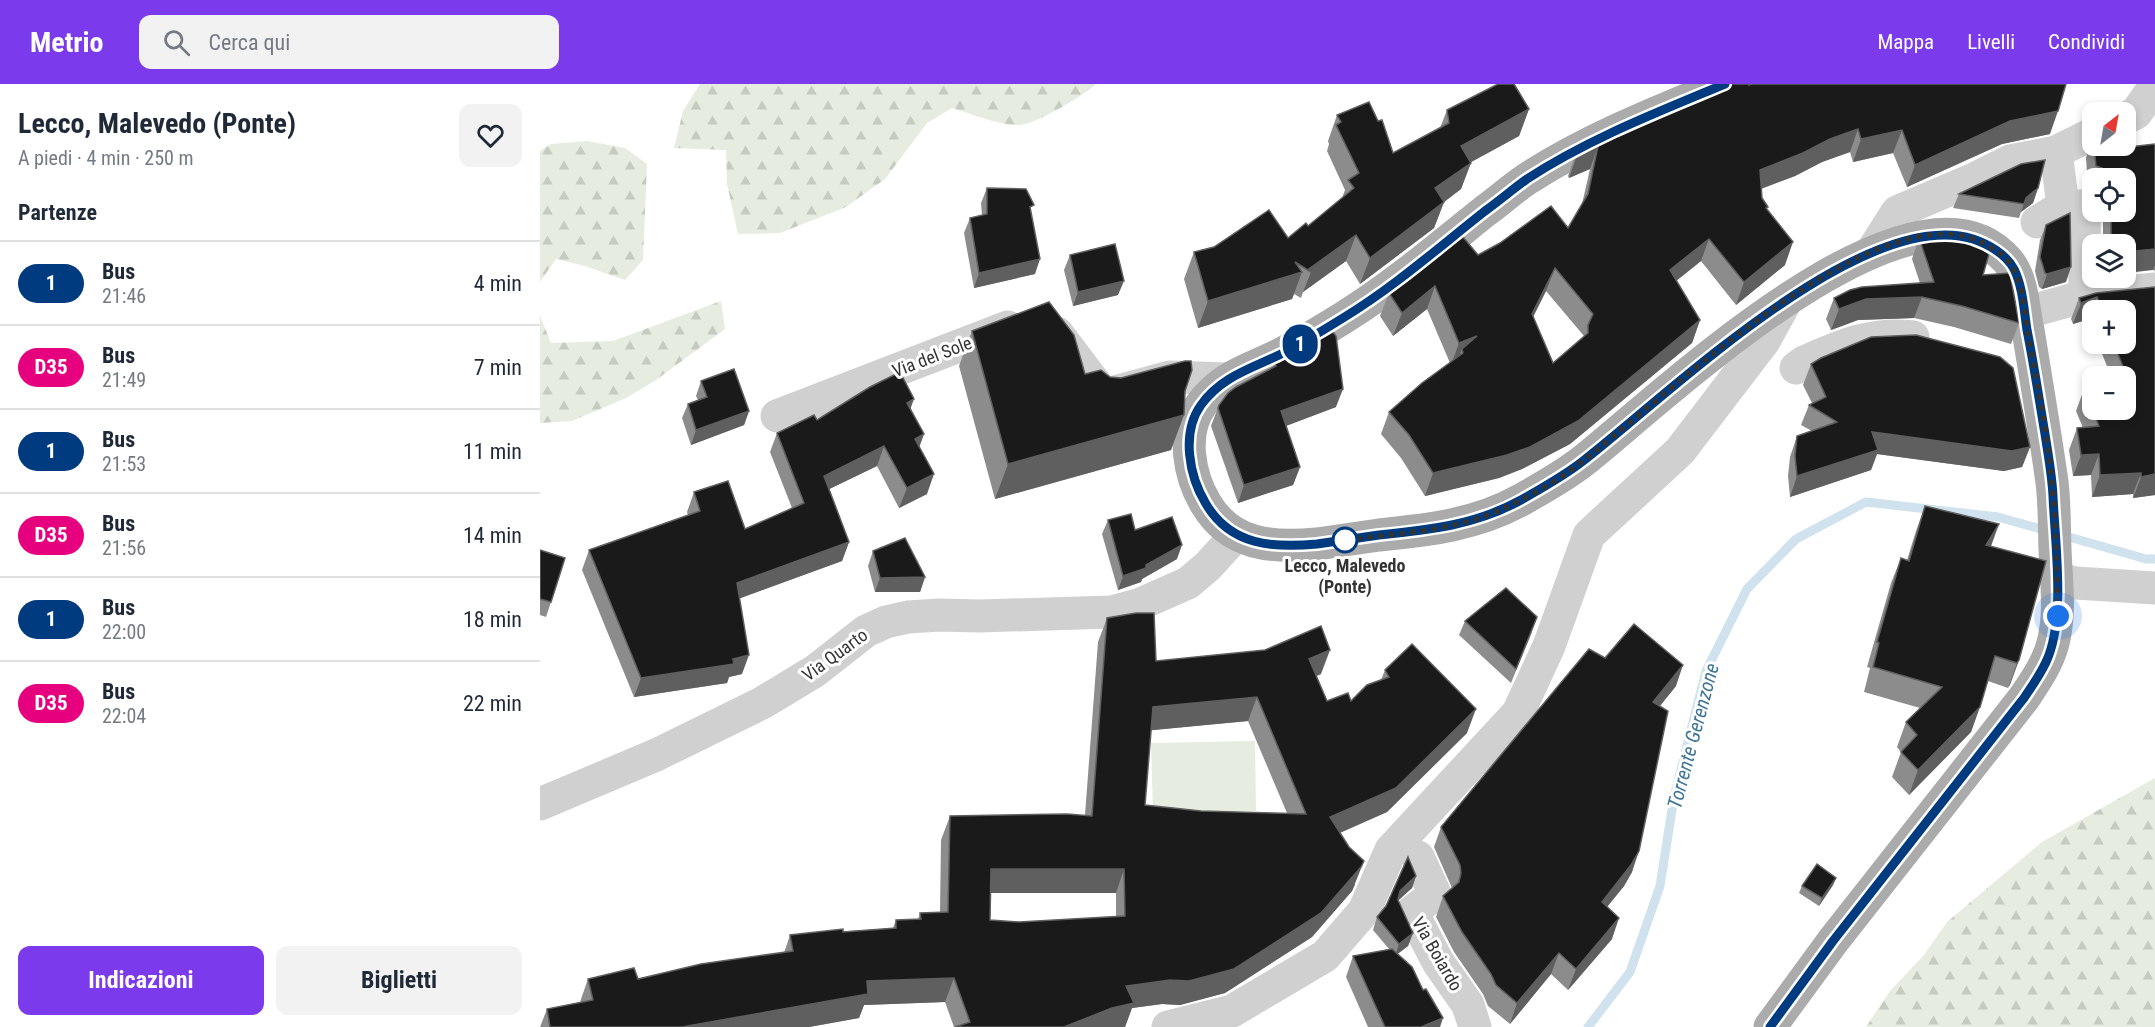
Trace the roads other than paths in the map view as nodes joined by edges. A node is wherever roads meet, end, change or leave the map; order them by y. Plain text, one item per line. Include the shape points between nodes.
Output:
1 (1725, 84) edge
2 (2155, 86) edge
3 (2139, 113) edge
4 (2082, 139) edge
5 (2056, 152) junction
6 (1871, 253) junction
7 (2155, 289) edge
8 (2085, 296) junction
9 (1786, 301) junction
10 (2024, 313) junction
11 (1939, 343) edge
12 (2002, 360) edge
13 (1796, 368) dead end
14 (1226, 379) junction
15 (777, 416) dead end
16 (2044, 428) junction
17 (1237, 534) junction
18 (2056, 579) junction
19 (2155, 588) edge
20 (540, 804) edge
21 (1418, 857) dead end
22 (1168, 1027) edge
23 (1475, 1027) edge
24 (1770, 1027) edge

1 - 14 main road via 1628,125 1526,180 1386,291 1298,345
2 - 3 street
4 - 5 street
5 - 6 street via 2010,161 1897,212
5 - 8 street via 2050,214 2084,206
6 - 9 main road via 1834,270
6 - 10 main road via 1938,234 1977,240 1997,250 2013,266
7 - 8 street
8 - 10 street
9 - 17 main road via 1716,350 1579,464 1516,503 1486,516 1427,531 1315,544 1272,546
9 - 22 street via 1764,341 1680,451 1589,535 1549,646 1518,713 1391,850 1364,911 1325,956 1232,1011
10 - 16 main road
11 - 13 street via 1911,336 1859,339
12 - 16 street via 2023,379 2031,423
14 - 15 street, Via del Sole via 1170,377 1104,395 1042,314
14 - 17 main road via 1195,415 1189,449 1196,486 1206,505 1219,523
16 - 18 main road via 2052,486
17 - 20 street, Via Quarto via 1188,583 1129,608 1083,614 939,615 885,622 762,703
18 - 19 street
18 - 24 main road via 2058,616 2054,641 2037,678
21 - 23 street, Via Boiardo via 1435,894 1412,912 1438,962 1468,1005

